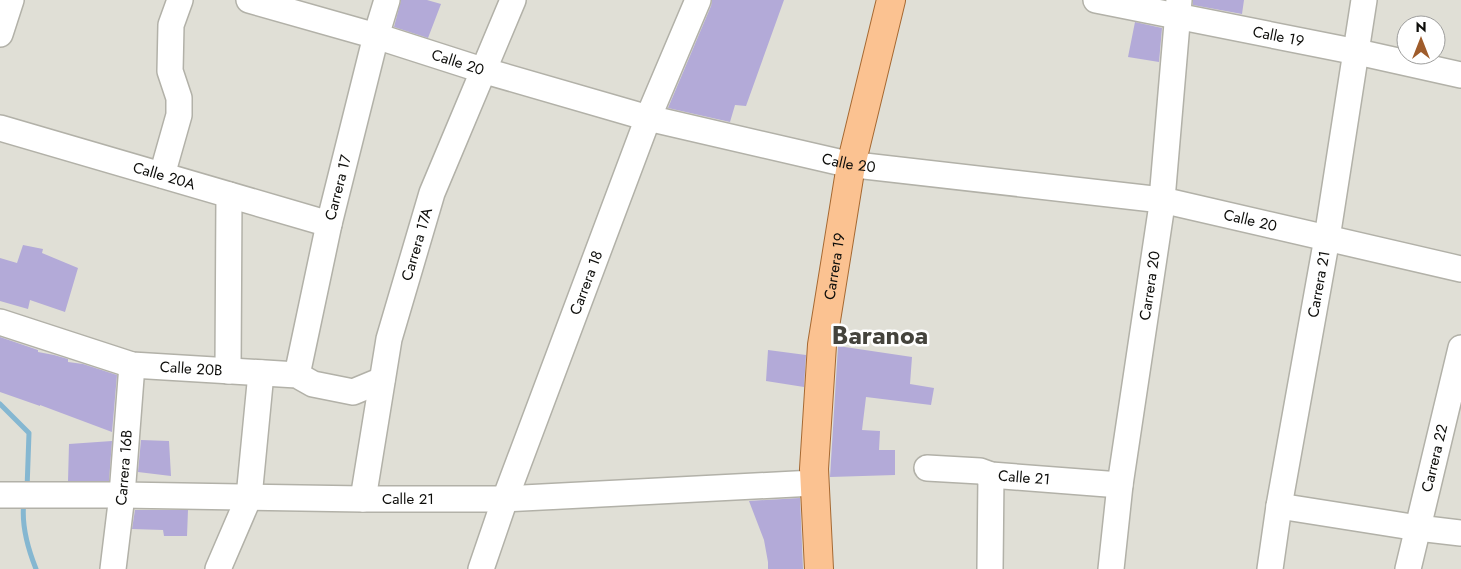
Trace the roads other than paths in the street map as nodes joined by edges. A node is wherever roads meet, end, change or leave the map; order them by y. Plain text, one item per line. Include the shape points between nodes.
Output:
1 (11, 0) edge
2 (180, 0) edge
3 (249, 0) edge
4 (387, 0) edge
5 (513, 0) edge
6 (698, 0) edge
7 (891, 0) edge
8 (1096, 0) edge
9 (1364, 0) edge
10 (1178, 8) edge
11 (0, 34) edge
12 (376, 36) junction
13 (1356, 52) junction
14 (482, 70) junction
15 (1461, 75) edge
16 (648, 118) junction
17 (0, 128) edge
18 (851, 165) junction
19 (162, 176) junction
20 (229, 195) junction
21 (1162, 200) junction
22 (329, 224) junction
23 (1327, 238) junction
24 (1461, 269) edge
25 (0, 322) edge
26 (1461, 348) edge
27 (132, 365) junction
28 (228, 371) junction
29 (261, 374) junction
30 (296, 375) junction
31 (382, 380) junction
32 (927, 468) dead end
33 (991, 475) junction
34 (814, 483) junction
35 (1120, 485) junction
36 (0, 495) edge
37 (122, 495) junction
38 (250, 497) junction
39 (363, 499) junction
40 (505, 499) junction
41 (1279, 506) junction
42 (1418, 528) junction
43 (1461, 533) edge
44 (113, 569) edge
45 (218, 569) edge
46 (480, 569) edge
47 (819, 569) edge
48 (990, 569) edge
49 (1111, 569) edge
50 (1270, 569) edge
51 (1408, 569) edge

1 - 11 street
2 - 19 street via 171,25 170,71 179,98 179,115
3 - 12 street, Calle 20
4 - 12 street, Carrera 17
5 - 14 street, Carrera 17A
6 - 16 street, Carrera 18
7 - 18 main road, Carrera 19
8 - 10 street, Calle 19
9 - 13 street, Carrera 21
10 - 13 street, Calle 19
10 - 21 street, Carrera 20
12 - 14 street, Calle 20
12 - 22 street, Carrera 17
13 - 15 street, Calle 19
13 - 23 street, Carrera 21
14 - 16 street, Calle 20
14 - 31 street, Carrera 17A via 432,193 389,339
16 - 18 street, Calle 20
16 - 40 street, Carrera 18
17 - 19 street, Calle 20A
18 - 21 street, Calle 20
18 - 34 main road, Carrera 19 via 822,345
19 - 20 street, Calle 20A
20 - 22 street, Calle 20A
20 - 28 street
21 - 23 street, Calle 20
21 - 35 street, Carrera 20
22 - 30 street, Carrera 17
23 - 24 street, Calle 20
23 - 41 street, Carrera 21
25 - 27 street, Calle 20B
26 - 42 street, Carrera 22
27 - 28 street, Calle 20B
27 - 37 street, Carrera 16B
28 - 29 street, Calle 20B
29 - 30 street, Calle 20B
29 - 38 street
30 - 31 street, Calle 20B via 313,384 353,392
31 - 39 street, Carrera 17A
32 - 33 street, Calle 21 via 980,471
33 - 35 street, Calle 21
33 - 48 street
34 - 40 street, Calle 21
34 - 47 main road, Carrera 19
35 - 49 street, Carrera 20
36 - 37 street, Calle 21
37 - 38 street, Calle 21
37 - 44 street, Carrera 16B
38 - 39 street, Calle 21
38 - 45 street
39 - 40 street, Calle 21
40 - 46 street, Carrera 18
41 - 42 street
41 - 50 street, Carrera 21
42 - 43 street
42 - 51 street, Carrera 22

